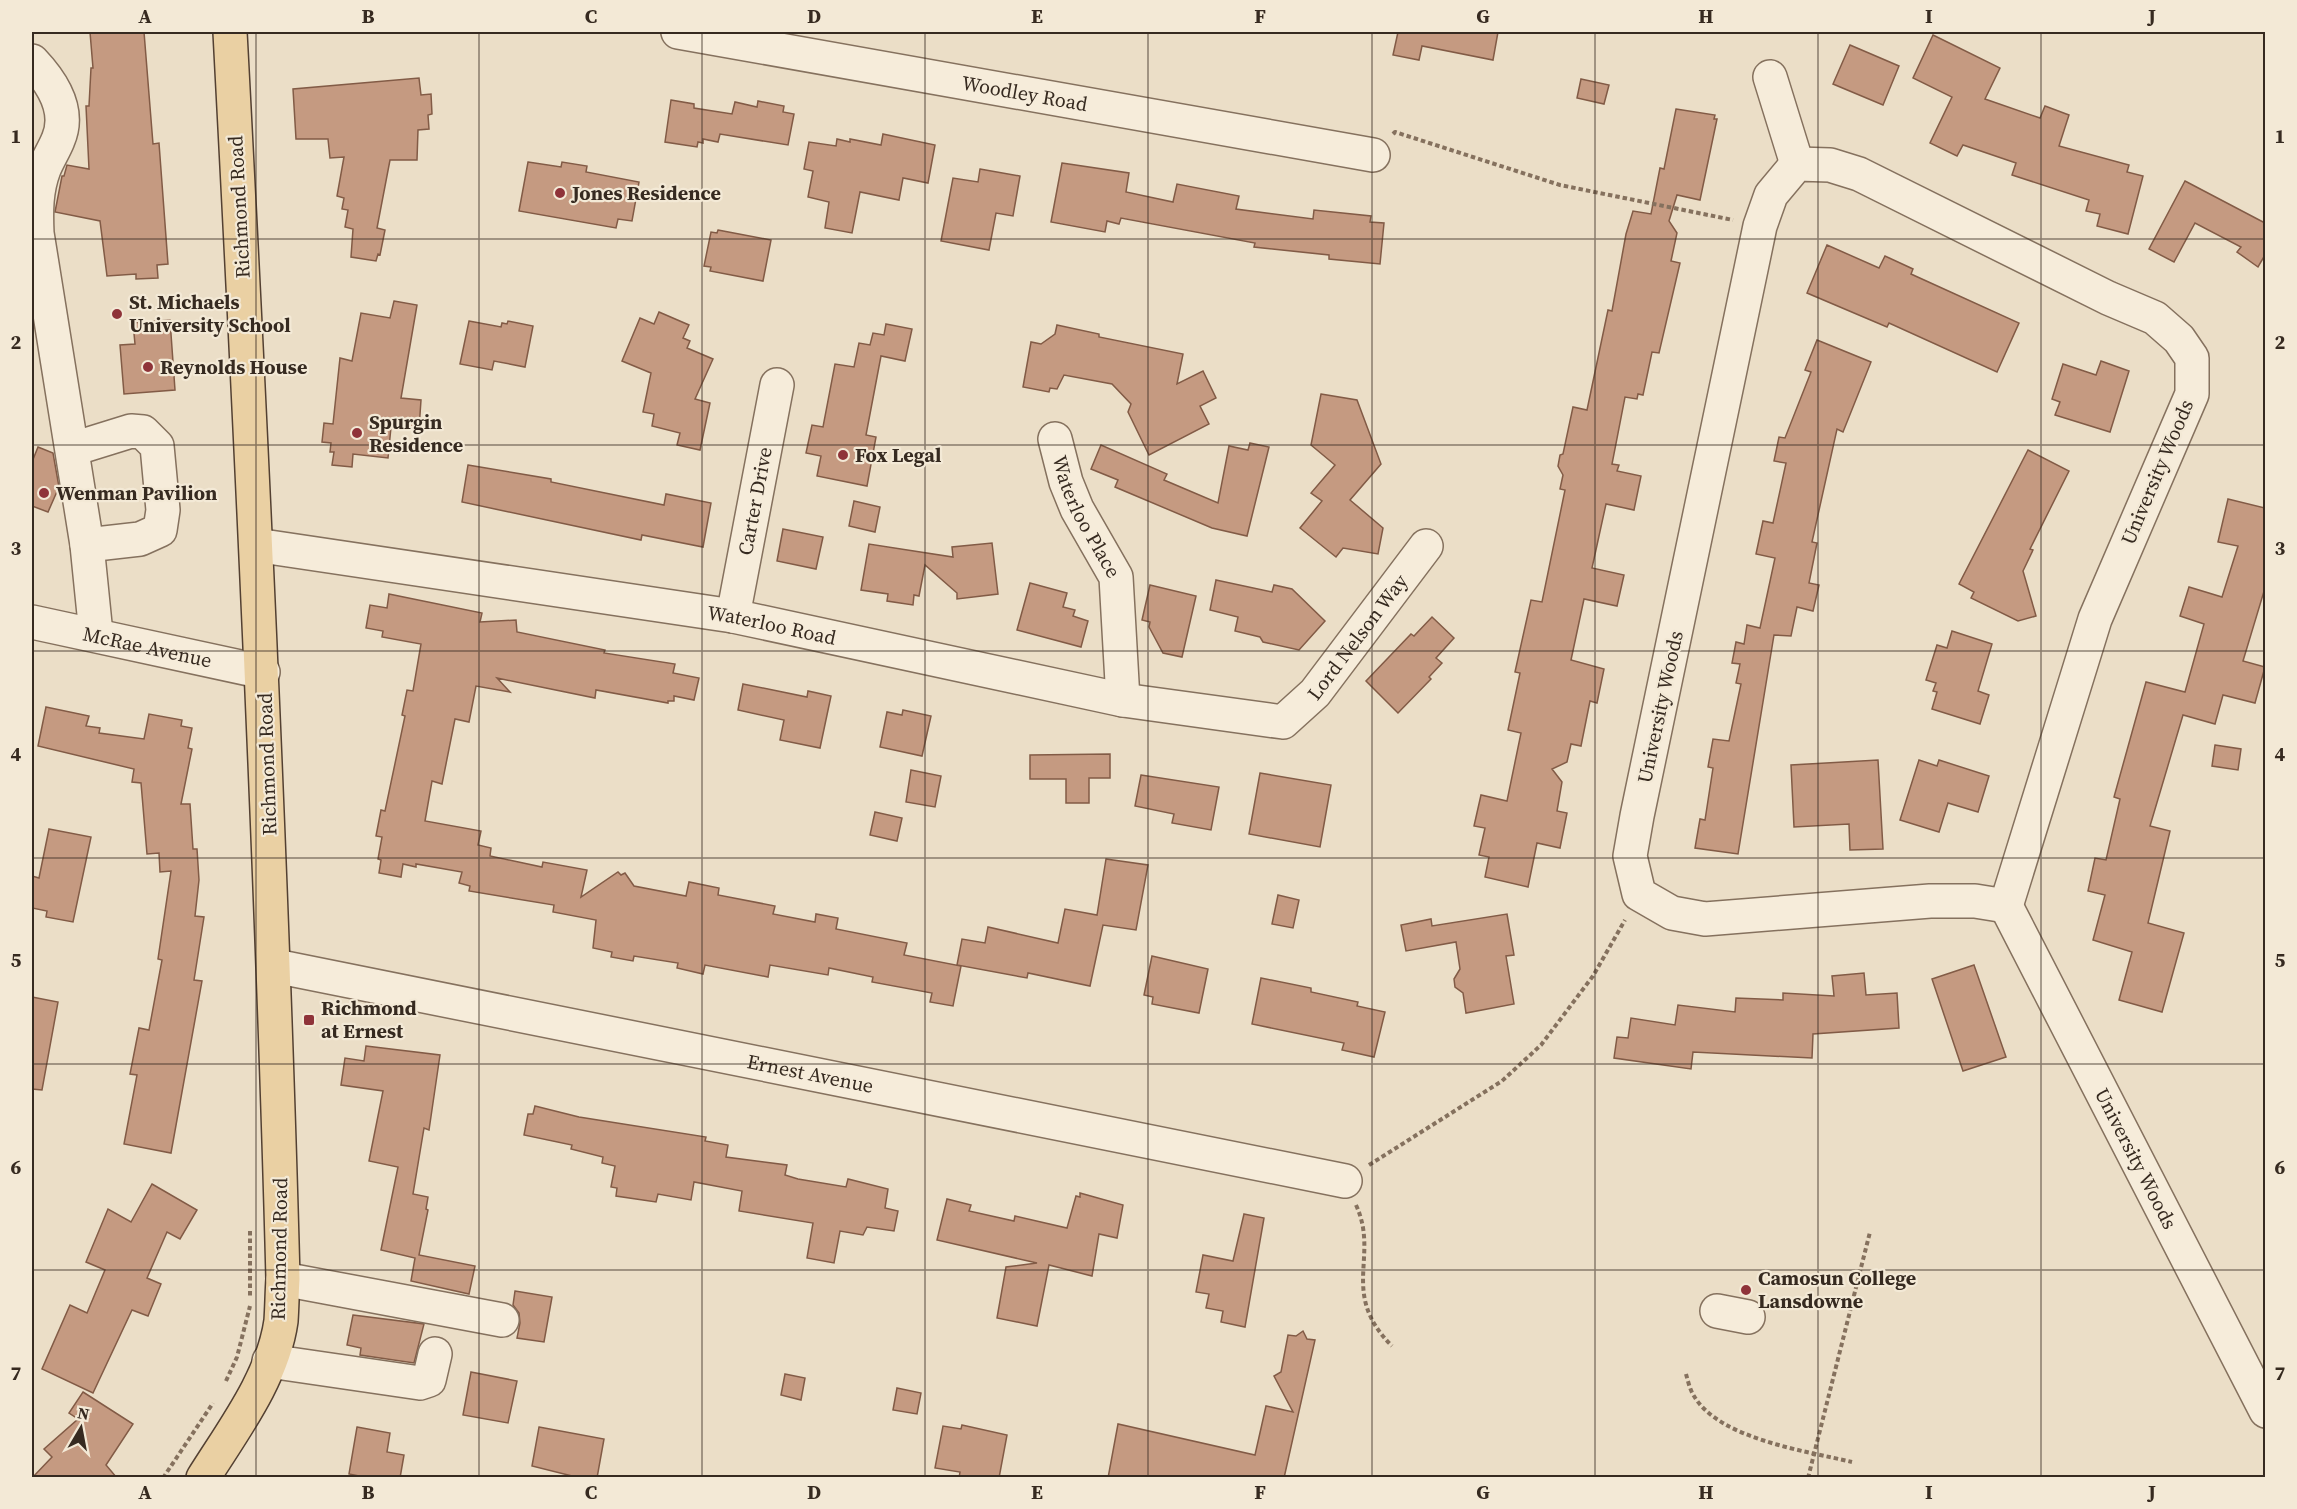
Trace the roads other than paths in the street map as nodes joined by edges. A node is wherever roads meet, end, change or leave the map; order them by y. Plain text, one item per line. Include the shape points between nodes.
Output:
1 (230, 32) edge
2 (248, 32) edge
3 (678, 32) edge
4 (32, 62) edge
5 (1770, 77) dead end
6 (1373, 156) road end
7 (1797, 164) junction
8 (777, 385) dead end
9 (1055, 439) dead end
10 (73, 449) junction
11 (87, 545) junction
12 (256, 545) junction
13 (1426, 546) dead end
14 (733, 616) junction
15 (32, 622) edge
16 (96, 634) junction
17 (263, 672) junction
18 (1123, 700) junction
19 (1283, 722) joint
20 (2006, 906) junction
21 (275, 966) junction
22 (1345, 1181) road end
23 (283, 1279) junction
24 (502, 1320) dead end
25 (435, 1354) dead end
26 (269, 1361) junction
27 (2265, 1411) edge
28 (203, 1478) edge

1 - 2 street
1 - 12 main road, Richmond Road
3 - 6 street, Woodley Road
4 - 10 street via 48,80 63,115 59,139 41,179 36,211
5 - 7 street
7 - 20 street, University Woods via 1830,165 1859,174 2155,318 2179,339 2192,358 2192,394 2095,619
7 - 20 street, University Woods via 1771,195 1760,226 1636,816 1630,856 1640,894 1672,913 1705,919 1930,901
8 - 14 street, Carter Drive
9 - 18 street, Waterloo Place via 1077,509 1116,577
10 - 11 street
10 - 11 street via 131,431 143,432 157,446 163,510 160,530 140,539
11 - 16 street
12 - 14 street, Waterloo Road
12 - 17 main road, Richmond Road
13 - 19 street, Lord Nelson Way via 1315,693
14 - 18 street, Waterloo Road
15 - 16 street, McRae Avenue
16 - 17 street, McRae Avenue
17 - 21 main road, Richmond Road
18 - 19 street, Waterloo Road
20 - 27 street, University Woods
21 - 22 street, Ernest Avenue
21 - 23 main road, Richmond Road
23 - 24 street
23 - 26 main road, Richmond Road via 280,1322
25 - 26 street via 429,1380 420,1383
26 - 28 main road, Richmond Road via 245,1411

